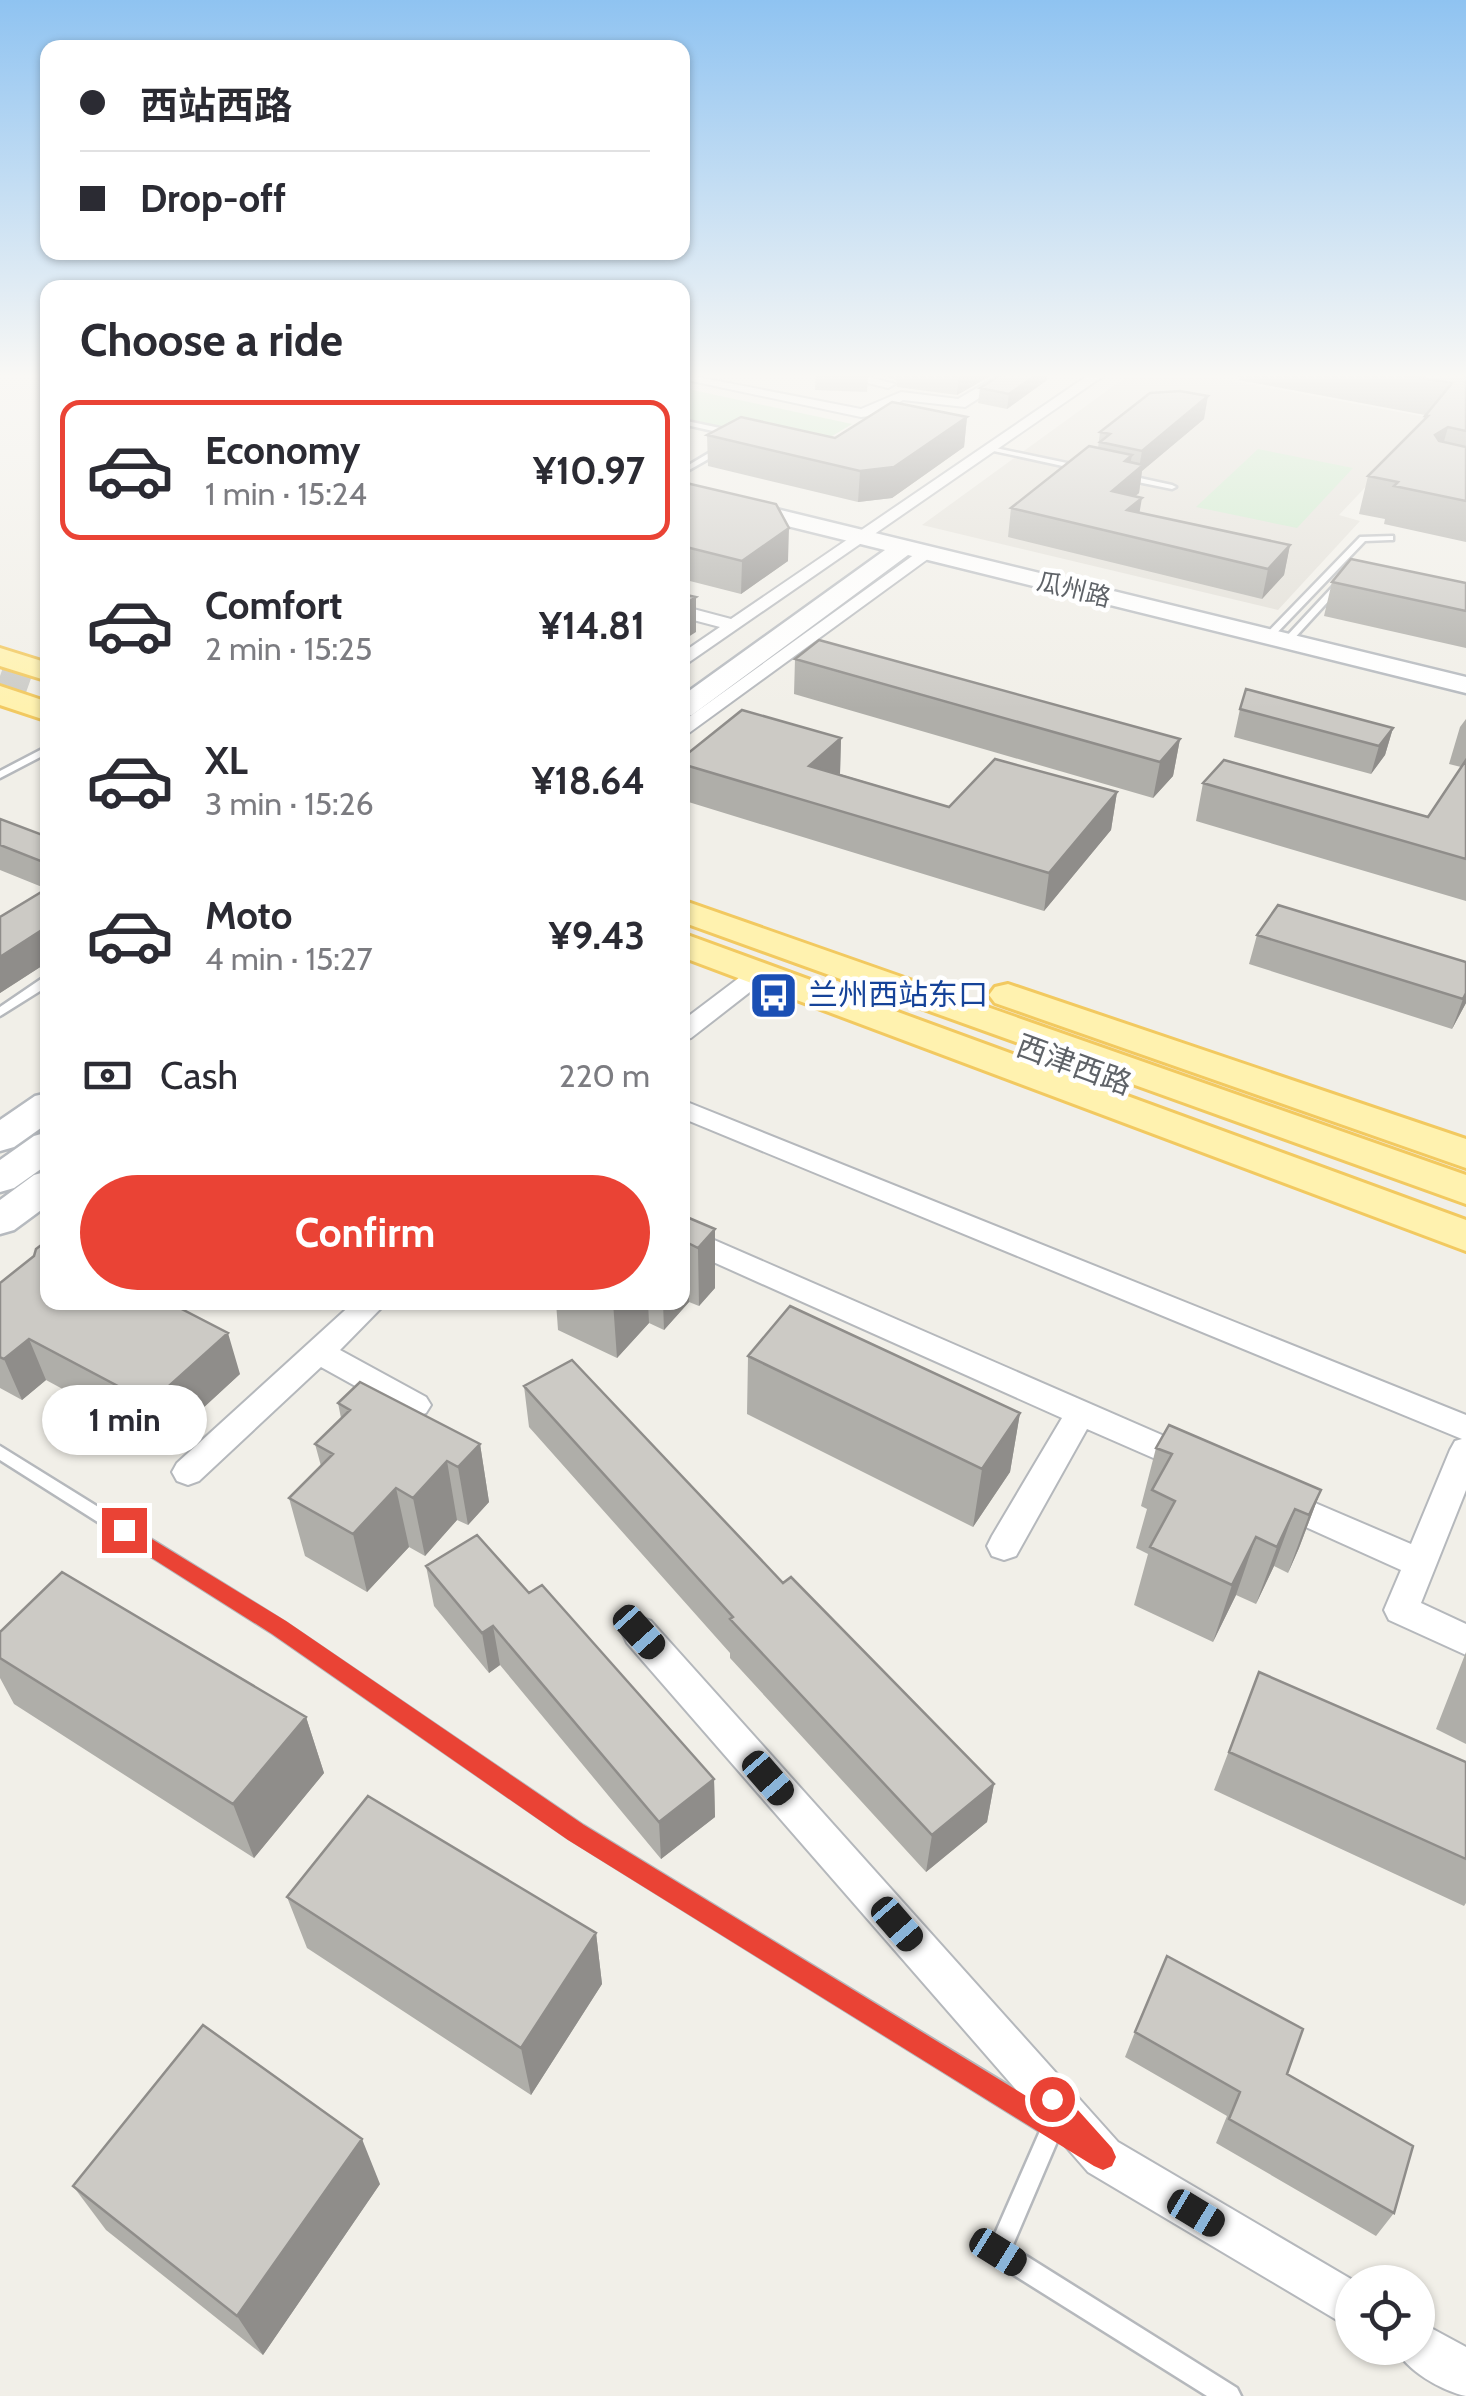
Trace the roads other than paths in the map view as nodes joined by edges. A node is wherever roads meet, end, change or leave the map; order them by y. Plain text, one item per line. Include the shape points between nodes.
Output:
1 (933, 486) edge
2 (1166, 486) edge
3 (1172, 487) dead end
4 (690, 495) edge
5 (858, 536) junction
6 (1390, 538) dead end
7 (906, 548) junction
8 (1327, 577) junction
9 (1344, 580) junction
10 (1362, 585) edge
11 (690, 613) edge
12 (732, 625) junction
13 (1278, 639) junction
14 (0, 656) edge
15 (690, 656) edge
16 (40, 669) edge
17 (690, 681) edge
18 (1466, 685) edge
19 (0, 694) edge
20 (690, 703) edge
21 (40, 709) edge
22 (690, 725) edge
23 (40, 752) edge
24 (0, 775) edge
25 (690, 886) edge
26 (690, 913) edge
27 (690, 926) edge
28 (690, 947) edge
29 (760, 973) junction
30 (40, 985) edge
31 (0, 1012) edge
32 (690, 1027) edge
33 (40, 1110) edge
34 (690, 1111) edge
35 (0, 1138) edge
36 (40, 1151) edge
37 (1466, 1154) edge
38 (0, 1180) edge
39 (40, 1190) edge
40 (1466, 1190) edge
41 (1466, 1208) edge
42 (0, 1220) edge
43 (1466, 1236) edge
44 (690, 1240) edge
45 (364, 1310) edge
46 (319, 1352) junction
47 (415, 1405) edge
48 (1081, 1412) junction
49 (1466, 1428) edge
50 (1466, 1450) edge
51 (0, 1452) edge
52 (188, 1472) dead end
53 (1224, 1476) edge
54 (1260, 1492) edge
55 (1004, 1546) dead end
56 (1420, 1563) junction
57 (639, 1632) dead end
58 (1466, 1640) edge
59 (1052, 2126) junction
60 (1103, 2157) junction
61 (1335, 2296) edge
62 (1435, 2355) edge
63 (1466, 2374) edge
64 (1229, 2396) edge

1 - 5 street
2 - 3 lane
4 - 5 street, 瓜州路
5 - 7 street, 瓜州路
5 - 12 street
6 - 8 lane via 1363,539
7 - 13 street, 瓜州路
7 - 17 street
7 - 20 street
7 - 22 street
8 - 9 lane
8 - 13 lane
9 - 10 lane
9 - 13 lane
11 - 12 street
12 - 15 street
13 - 18 street, 瓜州路
14 - 16 main road
19 - 21 main road
23 - 24 lane
25 - 37 main road
26 - 40 main road, 西津西路
27 - 41 main road, 西津西路
28 - 29 main road
29 - 32 street
29 - 43 main road
30 - 31 lane
33 - 35 street
34 - 49 street
36 - 38 street
39 - 42 street
44 - 48 street
45 - 46 street
46 - 47 street
46 - 52 street
48 - 53 street
48 - 55 street
50 - 56 street
51 - 59 lane via 279,1628 576,1832
54 - 56 street
56 - 58 street via 1401,1610
57 - 60 street
59 - 60 lane
59 - 64 lane via 998,2252
60 - 61 street
62 - 63 street

